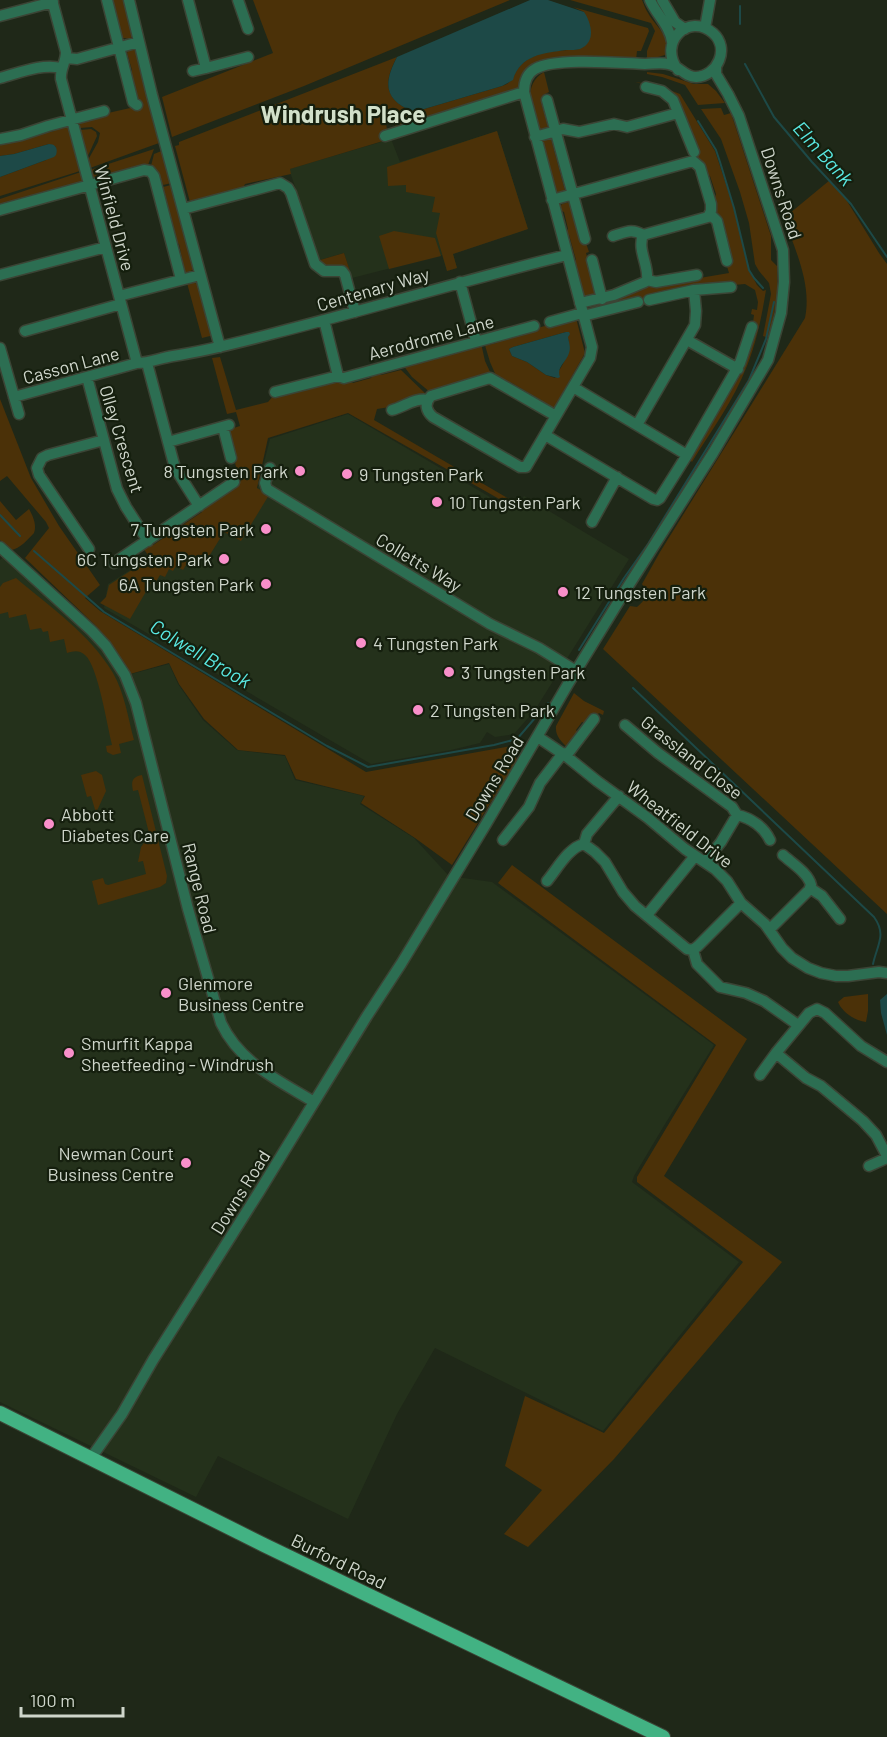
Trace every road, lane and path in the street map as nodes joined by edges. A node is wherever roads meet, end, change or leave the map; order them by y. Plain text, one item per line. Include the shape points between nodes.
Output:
1 (107, 0) edge
2 (129, 0) edge
3 (188, 0) edge
4 (238, 0) edge
5 (650, 0) edge
6 (662, 0) edge
7 (710, 0) edge
8 (52, 1) edge
9 (0, 16) edge
10 (705, 28) junction
11 (248, 29) dead end
12 (685, 29) junction
13 (139, 42) junction
14 (672, 42) junction
15 (120, 46) junction
16 (671, 55) junction
17 (248, 57) dead end
18 (64, 63) junction
19 (662, 64) junction
20 (716, 66) junction
21 (206, 68) junction
22 (678, 70) junction
23 (193, 71) dead end
24 (706, 75) junction
25 (0, 78) edge
26 (721, 82) junction
27 (646, 87) dead end
28 (524, 92) junction
29 (547, 100) dead end
30 (137, 105) dead end
31 (104, 111) dead end
32 (678, 113) junction
33 (72, 119) junction
34 (555, 132) junction
35 (385, 136) dead end
36 (535, 137) junction
37 (0, 139) edge
38 (694, 152) dead end
39 (90, 186) junction
40 (573, 195) junction
41 (552, 200) junction
42 (183, 209) junction
43 (0, 210) edge
44 (710, 214) junction
45 (614, 236) dead end
46 (643, 236) junction
47 (585, 239) dead end
48 (106, 247) junction
49 (567, 255) junction
50 (592, 260) dead end
51 (727, 261) dead end
52 (200, 274) junction
53 (0, 275) edge
54 (698, 275) dead end
55 (181, 279) junction
56 (647, 280) junction
57 (460, 282) junction
58 (731, 287) dead end
59 (694, 290) junction
60 (602, 299) junction
61 (120, 300) junction
62 (649, 300) dead end
63 (638, 302) dead end
64 (582, 311) junction
65 (355, 312) junction
66 (324, 320) junction
67 (550, 322) dead end
68 (534, 326) dead end
69 (752, 327) dead end
70 (25, 331) dead end
71 (687, 340) junction
72 (476, 341) junction
73 (220, 347) junction
74 (0, 348) edge
75 (142, 363) junction
76 (738, 369) junction
77 (338, 376) junction
78 (87, 377) junction
79 (573, 387) junction
80 (275, 392) dead end
81 (14, 397) junction
82 (428, 400) junction
83 (392, 410) dead end
84 (19, 414) dead end
85 (556, 416) junction
86 (637, 425) junction
87 (545, 435) junction
88 (104, 440) junction
89 (168, 442) junction
90 (687, 455) junction
91 (231, 458) dead end
92 (270, 468) dead end
93 (617, 477) junction
94 (234, 482) dead end
95 (199, 506) junction
96 (592, 522) dead end
97 (148, 541) junction
98 (0, 547) edge
99 (88, 549) dead end
100 (114, 563) dead end
101 (576, 671) junction
102 (594, 718) dead end
103 (625, 725) dead end
104 (538, 737) junction
105 (565, 754) junction
106 (618, 796) junction
107 (737, 815) junction
108 (503, 840) dead end
109 (770, 840) dead end
110 (584, 844) junction
111 (783, 855) dead end
112 (695, 856) junction
113 (705, 862) junction
114 (547, 881) dead end
115 (810, 888) junction
116 (741, 903) junction
117 (647, 915) junction
118 (840, 919) dead end
119 (769, 930) junction
120 (693, 950) junction
121 (887, 973) edge
122 (798, 1025) junction
123 (777, 1053) junction
124 (887, 1062) edge
125 (760, 1075) dead end
126 (314, 1102) junction
127 (887, 1157) edge
128 (869, 1166) dead end
129 (0, 1413) edge
130 (91, 1458) junction
131 (663, 1737) edge

1 - 15 street
2 - 13 street
3 - 21 street
4 - 11 street
5 - 14 street
6 - 12 street via 675,22
7 - 10 street
8 - 9 street
8 - 18 street, Winfield Drive via 64,45
10 - 12 street
10 - 20 street via 721,47
12 - 14 street
13 - 15 street
13 - 42 street
14 - 16 street
15 - 18 street
15 - 30 street via 133,102
16 - 19 street
16 - 22 street
17 - 21 street
18 - 25 street
18 - 33 street, Winfield Drive via 62,79
19 - 22 street
19 - 28 street via 597,61 540,66 527,76
20 - 24 street
20 - 26 street, Downs Road
21 - 23 street
22 - 24 street via 691,76
24 - 26 street
26 - 101 street, Downs Road via 739,116 781,240 784,282 778,330 761,373
27 - 32 street via 668,95
28 - 35 street
28 - 36 street
29 - 34 street
31 - 33 street
32 - 34 street via 627,127 614,124 579,132
32 - 38 street
33 - 37 street
33 - 39 street, Winfield Drive
34 - 36 street
34 - 40 street
36 - 41 street
39 - 43 street
39 - 48 street, Winfield Drive
39 - 55 street via 144,170 151,172
40 - 41 street
40 - 44 street via 693,161 700,166 712,207
40 - 47 street
41 - 49 street
42 - 52 street
42 - 65 street via 280,183 285,185 291,192 315,264 324,271 342,271
44 - 46 street
44 - 51 street via 717,221
45 - 46 street via 632,230
46 - 56 street
48 - 53 street
48 - 61 street, Winfield Drive
49 - 57 street, Centenary Way
49 - 64 street
50 - 60 street
52 - 55 street
52 - 73 street
54 - 56 street
55 - 61 street
56 - 60 street
57 - 65 street, Centenary Way
57 - 72 street
58 - 59 street
59 - 62 street
59 - 71 street via 696,320
60 - 64 street
61 - 70 street
61 - 75 street, Winfield Drive
63 - 64 street
64 - 67 street
64 - 79 street via 592,347
65 - 66 street, Centenary Way
66 - 73 street, Centenary Way
66 - 77 street
68 - 72 street, Aerodrome Lane
69 - 76 street
71 - 76 street
71 - 86 street
72 - 77 street, Aerodrome Lane via 344,378
73 - 75 street
74 - 81 street, Casson Lane
75 - 78 street, Casson Lane
75 - 89 street
76 - 90 street
77 - 80 street, Aerodrome Lane
78 - 81 street, Casson Lane
78 - 88 street, Olley Crescent
79 - 85 street
79 - 86 street
81 - 84 street, Casson Lane
82 - 83 street via 414,400
82 - 85 street via 490,378
82 - 87 street via 426,408 433,417 523,468
85 - 87 street
86 - 90 street
87 - 93 street
88 - 97 street, Olley Crescent via 117,489
88 - 99 street via 48,455 37,468
89 - 91 street via 226,426
89 - 95 street via 176,472
90 - 93 street via 657,500
92 - 101 street, Colletts Way via 267,489 490,624
93 - 96 street
94 - 95 street
95 - 97 street
97 - 100 street
98 - 126 street, Range Road via 92,631 124,675 136,703 188,909 227,1037 248,1060
101 - 104 street, Downs Road
102 - 105 street
103 - 107 street, Grassland Close via 732,807
104 - 105 street, Wheatfield Drive
104 - 126 street, Downs Road
105 - 106 street, Wheatfield Drive
105 - 108 street via 540,783 529,807
106 - 110 street via 587,834
106 - 112 street, Wheatfield Drive
107 - 109 street, Grassland Close via 753,821
107 - 113 street, Grassland Close
110 - 114 street via 573,850
110 - 117 street via 605,862 628,899
111 - 115 street via 806,875
112 - 113 street, Wheatfield Drive
112 - 117 street
113 - 116 street, Wheatfield Drive via 724,877
115 - 118 street via 822,896
115 - 119 street
116 - 119 street, Wheatfield Drive
116 - 120 street
117 - 120 street
119 - 121 street, Wheatfield Drive via 792,958 821,973
120 - 122 street via 697,964 720,987 764,1000
122 - 123 street
122 - 124 street via 809,1012 820,1010 861,1046
123 - 125 street
123 - 127 street via 863,1121 876,1135
126 - 130 street, Downs Road
127 - 128 street
129 - 130 main road, Burford Road
130 - 131 main road, Burford Road

